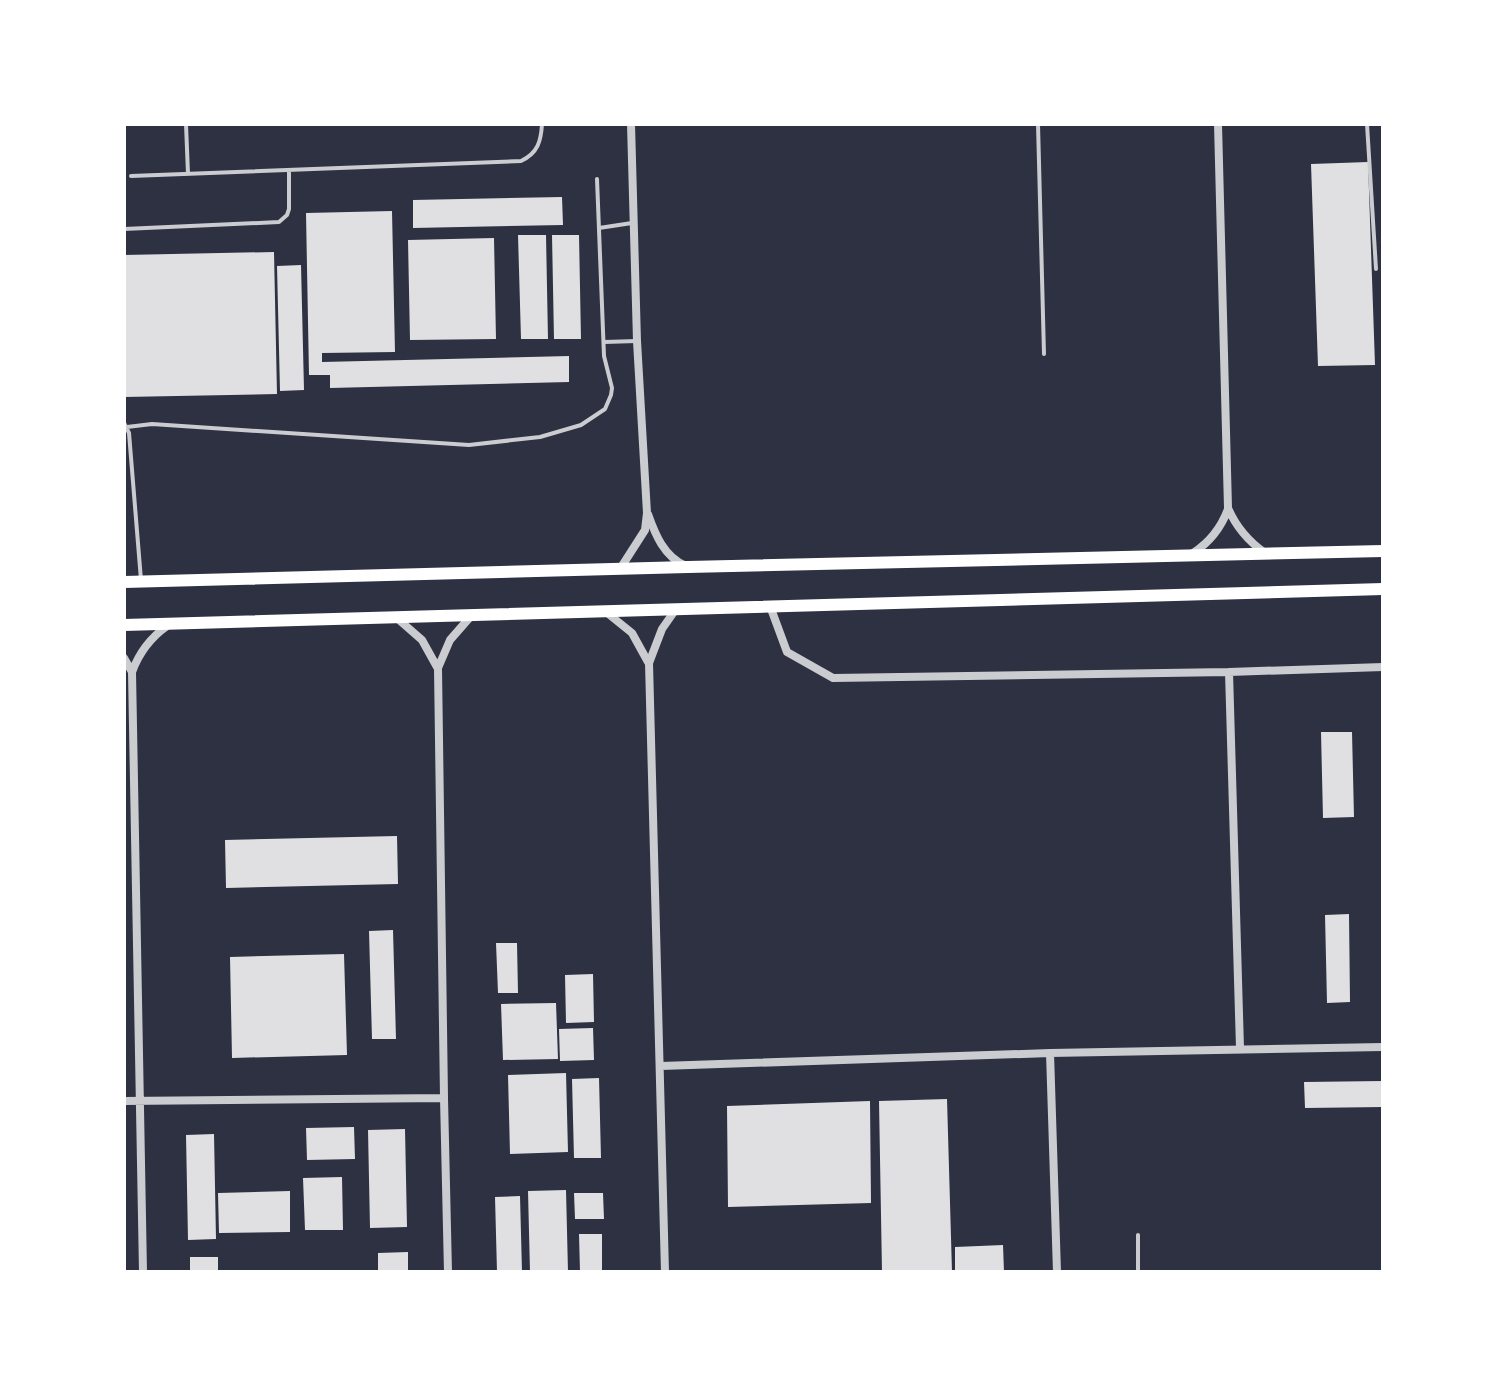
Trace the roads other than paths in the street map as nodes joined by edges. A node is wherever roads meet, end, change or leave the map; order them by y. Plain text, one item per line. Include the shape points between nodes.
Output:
1 (186, 124) edge
2 (542, 124) edge
3 (631, 124) edge
4 (1038, 124) edge
5 (1218, 124) edge
6 (1367, 124) edge
7 (289, 170) junction
8 (188, 174) junction
9 (131, 176) dead end
10 (597, 179) dead end
11 (634, 223) junction
12 (599, 228) junction
13 (124, 229) edge
14 (1376, 269) dead end
15 (637, 341) junction
16 (604, 342) junction
17 (1044, 354) dead end
18 (126, 425) edge
19 (124, 464) edge
20 (132, 464) junction
21 (1228, 508) junction
22 (647, 513) junction
23 (1383, 551) edge
24 (1265, 553) junction
25 (1191, 554) junction
26 (688, 567) junction
27 (620, 569) junction
28 (124, 582) edge
29 (141, 582) junction
30 (1383, 589) edge
31 (770, 606) junction
32 (676, 609) junction
33 (606, 612) junction
34 (471, 616) junction
35 (398, 619) junction
36 (170, 624) junction
37 (124, 625) edge
38 (124, 658) edge
39 (649, 663) junction
40 (1383, 667) edge
41 (438, 668) junction
42 (132, 672) junction
43 (1229, 672) junction
44 (1383, 1047) edge
45 (1240, 1048) junction
46 (1050, 1053) junction
47 (661, 1066) junction
48 (444, 1098) junction
49 (139, 1100) junction
50 (124, 1101) edge
51 (1138, 1235) dead end
52 (143, 1272) edge
53 (448, 1272) edge
54 (665, 1272) edge
55 (1057, 1272) edge
56 (1138, 1272) edge

1 - 8 lane
2 - 7 lane via 539,146 521,161
3 - 11 street
4 - 17 lane
5 - 21 street
6 - 14 lane
7 - 8 lane
7 - 13 lane via 289,209 279,222
8 - 9 lane
10 - 12 lane
11 - 12 lane
11 - 15 street
12 - 16 lane
15 - 16 lane
15 - 22 street
16 - 18 lane via 612,388 605,409 581,425 540,437 445,445
18 - 20 lane
19 - 20 lane
20 - 29 lane
21 - 24 street via 1247,538
21 - 25 street via 1214,535
22 - 26 street via 666,550
22 - 27 street via 645,530
23 - 24 main road
24 - 25 main road
25 - 26 main road
26 - 27 main road
27 - 29 main road
28 - 29 main road
30 - 31 main road
31 - 32 main road
31 - 43 street via 787,652 833,678
32 - 33 main road
32 - 39 street
33 - 34 main road
33 - 39 street via 632,633
34 - 35 main road
34 - 41 street via 450,640
35 - 36 main road
35 - 41 street via 422,640
36 - 37 main road
36 - 42 street via 143,650
38 - 42 street
39 - 47 street
40 - 43 street
41 - 48 street
42 - 49 street
43 - 45 street
44 - 45 street
45 - 46 street
46 - 47 street
46 - 55 street
47 - 54 street
48 - 49 street
48 - 53 street
49 - 50 street
49 - 52 street
51 - 56 lane

